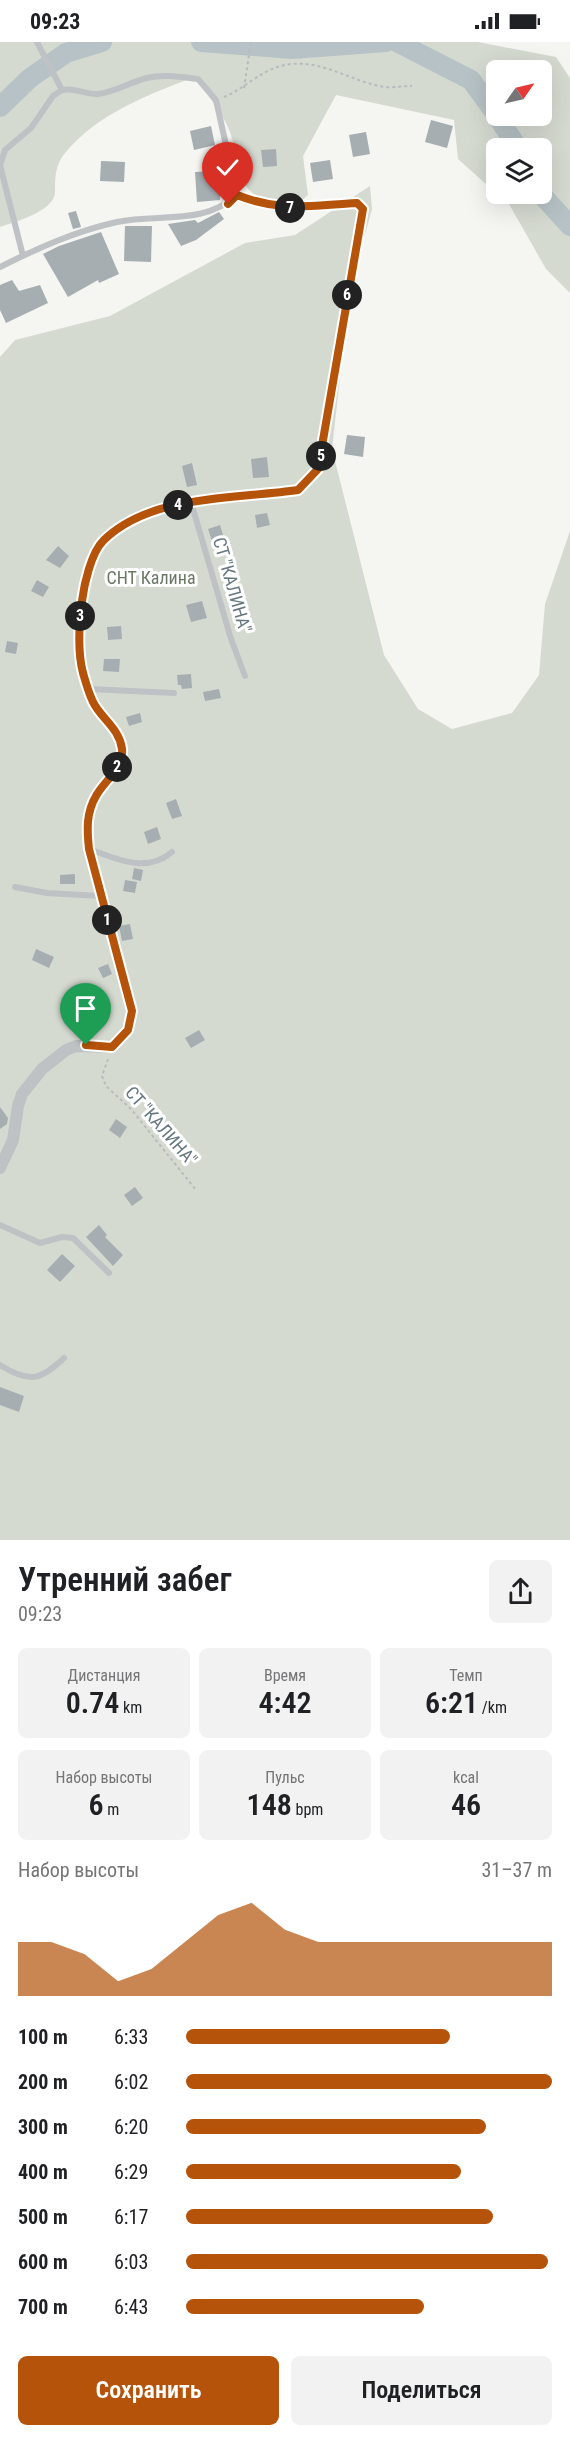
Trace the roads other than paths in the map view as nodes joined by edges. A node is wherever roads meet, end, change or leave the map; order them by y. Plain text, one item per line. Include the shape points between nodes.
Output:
1 (37, 42) edge
2 (61, 88) junction
3 (237, 195) junction
4 (23, 256) junction
5 (0, 267) edge
6 (191, 502) junction
7 (245, 676) dead end
8 (89, 689) junction
9 (174, 693) dead end
10 (89, 849) junction
11 (172, 852) dead end
12 (15, 887) dead end
13 (100, 896) junction
14 (112, 1047) joint
15 (0, 1168) edge
16 (0, 1225) edge
17 (109, 1273) dead end
18 (64, 1358) dead end
19 (0, 1365) edge

1 - 2 lane
2 - 3 lane via 99,94 172,75 198,80 216,100
2 - 4 lane via 31,128 5,150 0,165
3 - 4 lane via 228,204 209,212 182,218 120,221 73,234
3 - 6 lane via 256,203 293,209 357,203 363,209 318,469 298,490
4 - 5 lane
6 - 7 lane, СТ "КАЛИНА"
6 - 8 lane via 133,521 102,542 84,581 79,628 83,673
8 - 9 lane
8 - 10 lane via 95,706 115,729 122,750 119,765 91,806 86,824
10 - 11 lane via 135,864 152,863
10 - 13 lane
12 - 13 lane
13 - 14 lane via 132,1011 128,1030
14 - 15 street via 76,1046 42,1069 22,1094 13,1140
16 - 17 lane via 40,1243 62,1237 73,1239
18 - 19 lane via 53,1369 33,1378

